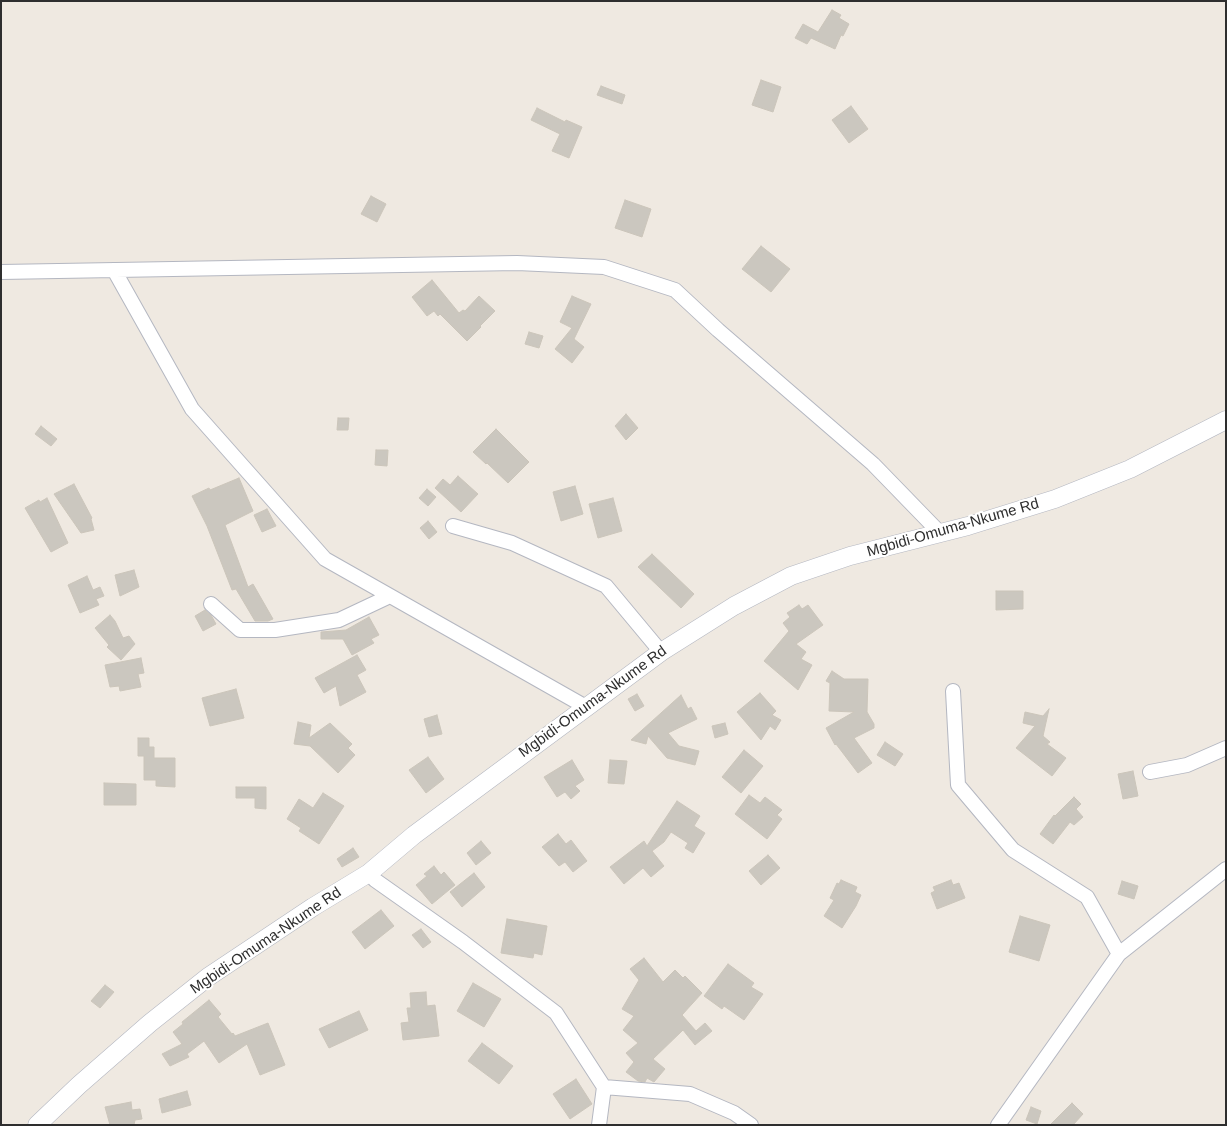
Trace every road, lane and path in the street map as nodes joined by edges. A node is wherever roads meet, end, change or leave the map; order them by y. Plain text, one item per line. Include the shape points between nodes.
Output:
1 (114, 270) junction
2 (1, 272) edge
3 (1226, 420) edge
4 (454, 526) dead end
5 (940, 533) junction
6 (390, 596) junction
7 (211, 604) dead end
8 (661, 652) junction
9 (953, 691) dead end
10 (586, 707) junction
11 (1226, 748) edge
12 (1150, 772) dead end
13 (1226, 869) edge
14 (369, 873) junction
15 (1119, 954) junction
16 (604, 1086) junction
17 (37, 1125) edge
18 (599, 1125) edge
19 (751, 1125) edge
20 (998, 1125) edge

1 - 2 street
1 - 5 street via 517,262 604,267 675,290 873,464
1 - 6 street via 192,408 326,559
3 - 5 street, Mgbidi-Omuma-Nkume Rd via 1130,469 1055,499
4 - 8 street via 512,543 606,586
5 - 8 street, Mgbidi-Omuma-Nkume Rd via 850,556 791,576 734,606
6 - 7 street via 339,620 275,630 240,630
6 - 10 street
8 - 10 street, Mgbidi-Omuma-Nkume Rd
9 - 15 street via 958,785 1013,850 1088,896
10 - 14 street, Mgbidi-Omuma-Nkume Rd via 414,835
11 - 12 street via 1187,765
13 - 15 street
14 - 16 street via 556,1013
14 - 17 street, Mgbidi-Omuma-Nkume Rd via 208,978 150,1023
15 - 20 street
16 - 18 street
16 - 19 street via 690,1094 734,1113

